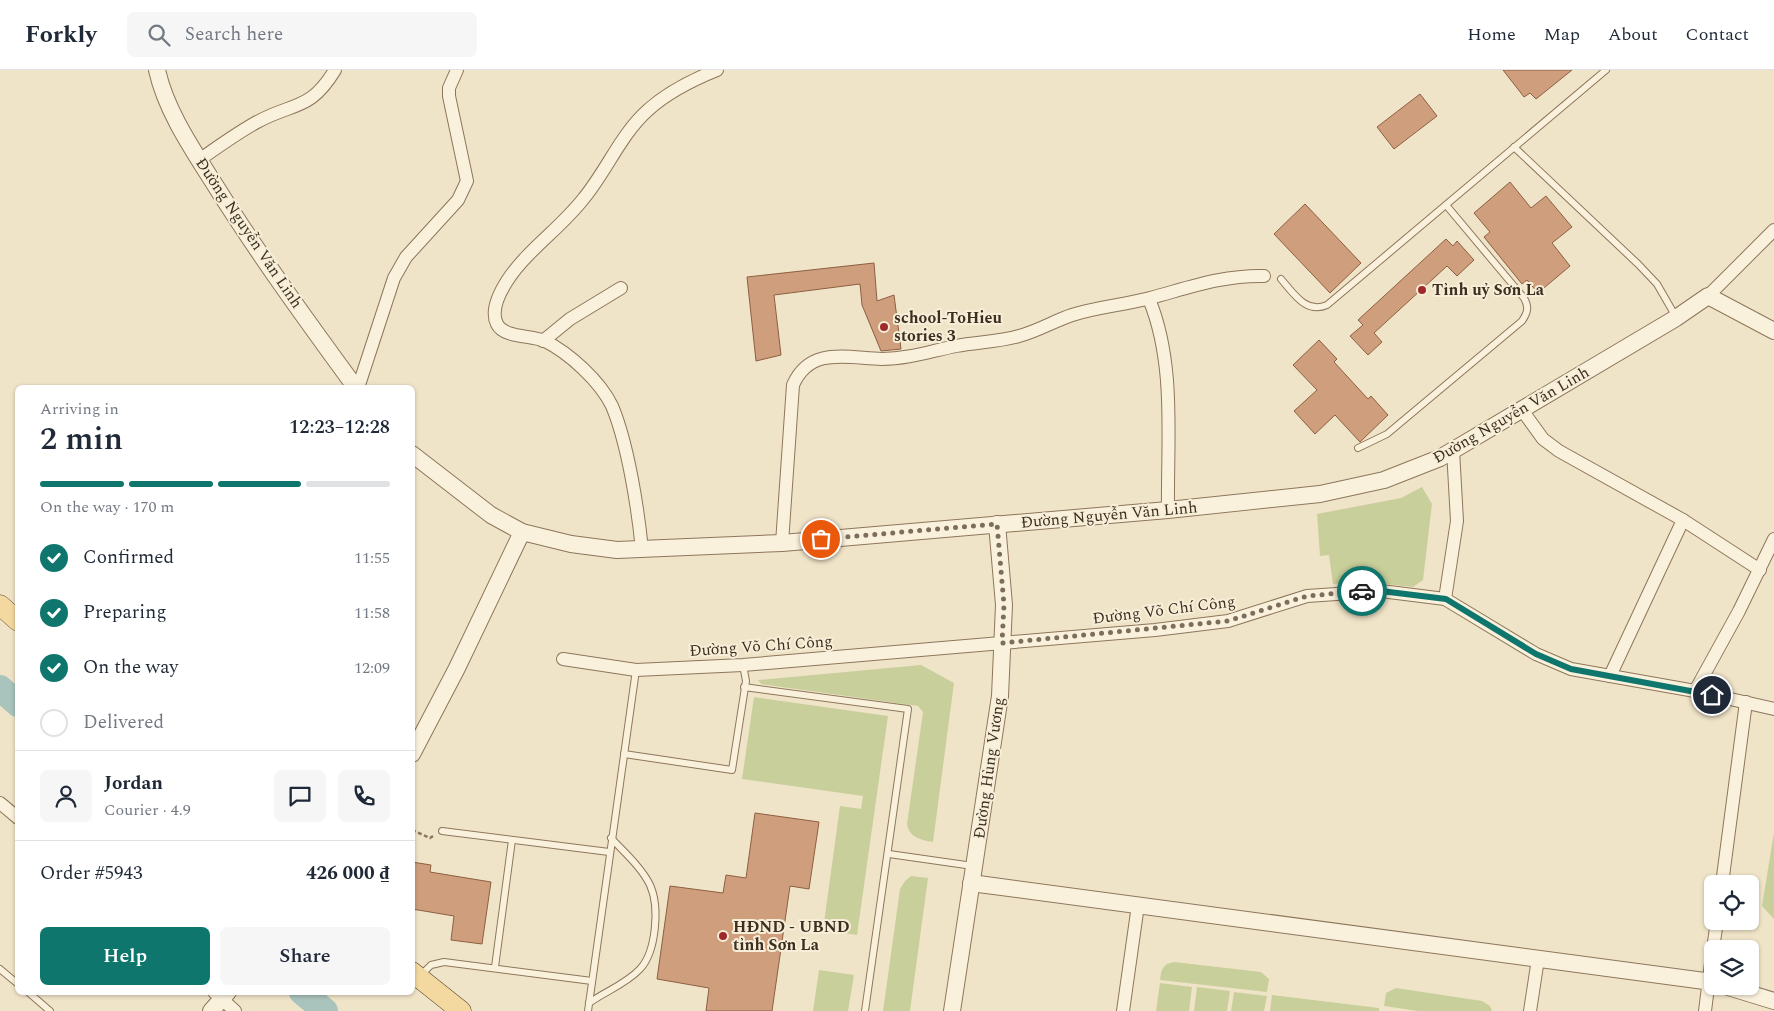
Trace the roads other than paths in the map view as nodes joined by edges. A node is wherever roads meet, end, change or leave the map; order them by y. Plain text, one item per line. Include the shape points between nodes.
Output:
1 (157, 70) edge
2 (335, 70) edge
3 (457, 70) edge
4 (716, 70) edge
5 (1606, 70) edge
6 (1514, 147) junction
7 (199, 160) junction
8 (1446, 205) junction
9 (1774, 230) edge
10 (1264, 276) dead end
11 (1281, 279) dead end
12 (621, 288) dead end
13 (1708, 296) junction
14 (1149, 299) junction
15 (1676, 318) junction
16 (1774, 331) edge
17 (544, 341) junction
18 (355, 385) edge
19 (358, 385) edge
20 (1522, 410) junction
21 (1358, 448) dead end
22 (1454, 450) junction
23 (415, 456) edge
24 (1168, 510) junction
25 (1683, 520) junction
26 (997, 524) junction
27 (522, 532) junction
28 (1774, 539) edge
29 (782, 543) junction
30 (642, 550) junction
31 (1760, 570) junction
32 (1446, 599) junction
33 (0, 605) edge
34 (15, 618) edge
35 (1002, 643) junction
36 (563, 659) dead end
37 (743, 665) junction
38 (636, 670) junction
39 (1610, 676) junction
40 (744, 687) junction
41 (1695, 691) junction
42 (1746, 702) junction
43 (1774, 709) edge
44 (415, 748) edge
45 (624, 754) junction
46 (0, 803) edge
47 (15, 816) edge
48 (442, 831) road end
49 (612, 838) junction
50 (512, 840) junction
51 (609, 852) junction
52 (889, 854) junction
53 (974, 866) junction
54 (1723, 875) edge
55 (971, 883) junction
56 (1138, 906) junction
57 (1538, 959) junction
58 (495, 967) junction
59 (0, 969) edge
60 (415, 974) edge
61 (592, 981) junction
62 (1704, 981) edge
63 (15, 982) edge
64 (31, 995) edge
65 (1708, 995) edge
66 (1757, 995) edge
67 (219, 999) edge
68 (1774, 1000) edge
69 (589, 1003) junction
70 (50, 1011) edge
71 (234, 1011) edge
72 (461, 1011) edge
73 (588, 1011) edge
74 (865, 1011) edge
75 (952, 1011) edge
76 (1123, 1011) edge
77 (1530, 1011) edge
78 (1705, 1011) edge

1 - 7 street, Đường Nguyễn Văn Linh via 172,110
2 - 7 street via 322,89 306,103 257,122
3 - 19 street via 449,96 467,181 458,200 406,257 394,278
4 - 17 street via 670,92 647,111 631,128 584,199 507,281 495,306 497,324 504,331
5 - 6 lane
6 - 8 lane
6 - 15 lane via 1657,284
7 - 18 street, Đường Nguyễn Văn Linh via 268,268
8 - 11 lane via 1327,305 1314,309 1305,305
8 - 21 lane via 1524,298 1528,305 1527,313 1522,321 1387,434
9 - 13 street
10 - 14 street via 1211,280
12 - 17 street via 570,319
13 - 15 street, Đường Nguyễn Văn Linh
13 - 16 street
14 - 24 street via 1159,322 1166,370
14 - 29 street via 1074,314 1019,336 901,359 827,358 808,363 798,373 793,385
15 - 20 street, Đường Nguyễn Văn Linh
17 - 30 street via 587,374 611,405 637,508
20 - 22 street, Đường Nguyễn Văn Linh
20 - 25 street via 1543,439 1559,451
22 - 24 street, Đường Nguyễn Văn Linh via 1384,480 1349,490
22 - 32 street via 1457,521
23 - 27 street, Đường Nguyễn Văn Linh via 491,515
24 - 26 street, Đường Nguyễn Văn Linh
25 - 31 street
25 - 39 street
26 - 29 street, Đường Nguyễn Văn Linh
26 - 35 street, Đường Hùng Vương via 1004,605
27 - 30 street, Đường Nguyễn Văn Linh via 571,544
27 - 44 street
28 - 31 street
29 - 30 street, Đường Nguyễn Văn Linh
31 - 41 street
32 - 35 street, Đường Võ Chí Công via 1381,591 1346,592 1307,596 1228,621
32 - 39 street, Đường Võ Chí Công via 1536,654 1571,669
33 - 34 main road
35 - 37 street, Đường Võ Chí Công
35 - 53 street, Đường Hùng Vương via 1000,696
36 - 38 street, Đường Võ Chí Công
37 - 38 street, Đường Võ Chí Công
37 - 40 lane
38 - 45 lane
39 - 41 street, Đường Võ Chí Công
40 - 45 lane via 732,770
40 - 52 lane via 908,709
41 - 42 street, Đường Võ Chí Công
42 - 43 street, Đường Võ Chí Công
42 - 54 street
45 - 49 lane
46 - 47 street
48 - 50 lane
49 - 51 lane
49 - 69 lane via 650,885 656,909 653,941 641,968
50 - 51 lane
50 - 58 lane
51 - 61 lane
52 - 53 lane
52 - 74 lane
53 - 55 street, Đường Hùng Vương
55 - 56 street
55 - 75 street, Đường Hùng Vương
56 - 57 street
56 - 76 street
57 - 62 street
57 - 77 street
58 - 60 lane via 444,962
58 - 61 lane
59 - 63 lane
60 - 72 main road
61 - 69 lane
64 - 70 lane
65 - 78 street
66 - 68 street
67 - 71 street
69 - 73 lane

